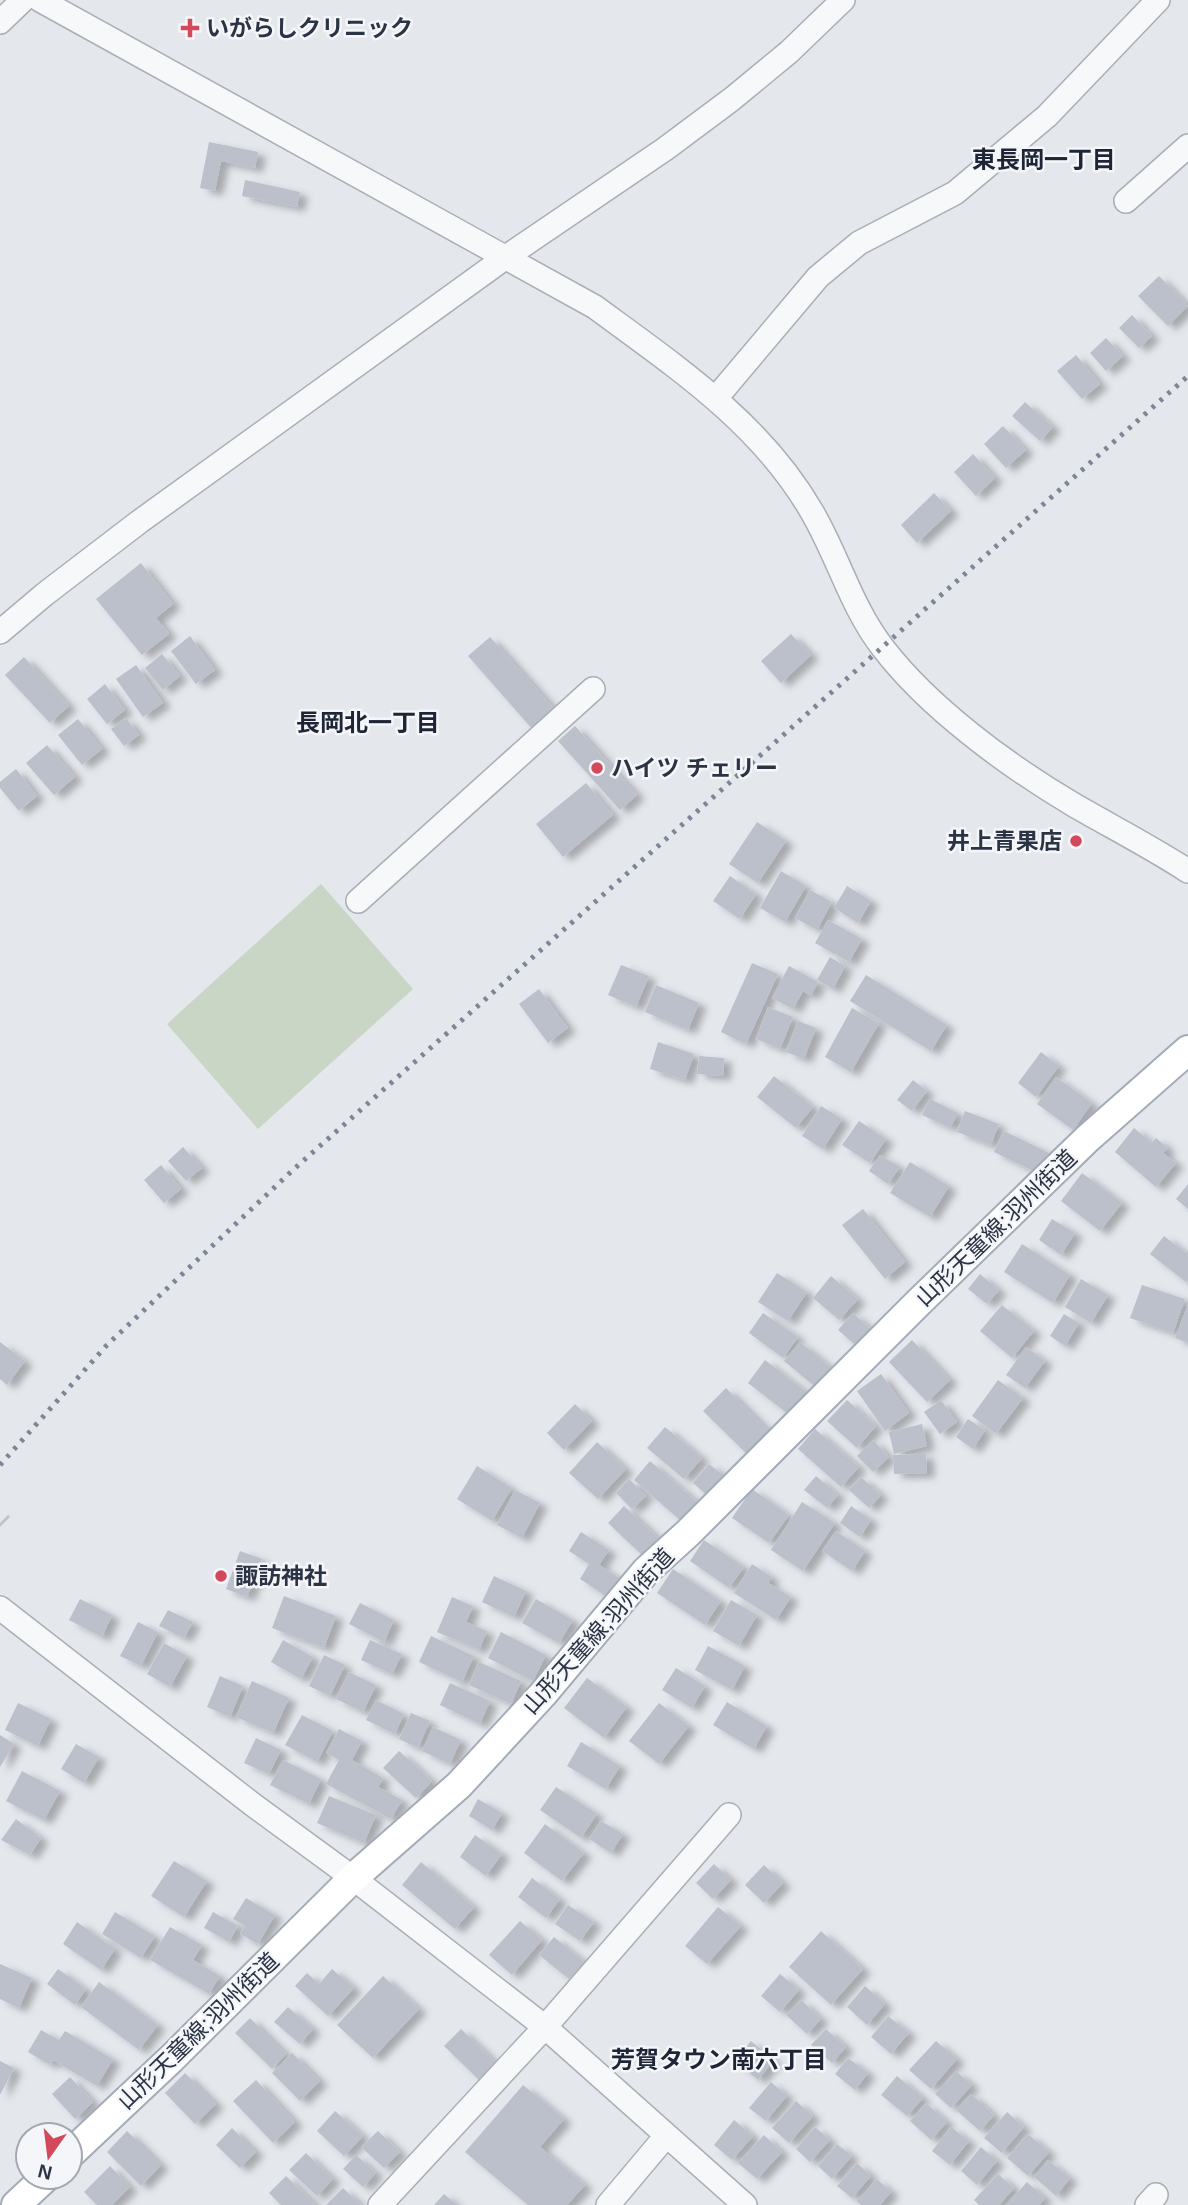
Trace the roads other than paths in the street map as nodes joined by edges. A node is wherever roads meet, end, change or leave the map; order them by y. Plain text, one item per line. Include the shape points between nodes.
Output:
1 (23, 0) edge
2 (40, 0) edge
3 (844, 0) edge
4 (1158, 0) edge
5 (0, 22) edge
6 (1188, 146) edge
7 (1126, 201) dead end
8 (506, 257) junction
9 (716, 398) junction
10 (0, 632) edge
11 (593, 689) dead end
12 (1188, 871) edge
13 (358, 901) dead end
14 (1188, 1050) edge
15 (0, 1608) edge
16 (729, 1815) dead end
17 (353, 1878) junction
18 (545, 2027) junction
19 (666, 2136) junction
20 (84, 2141) edge
21 (31, 2191) edge
22 (16, 2205) edge
23 (380, 2205) edge
24 (608, 2205) edge
25 (745, 2205) edge

1 - 5 street
2 - 8 street
3 - 8 street via 732,99
4 - 9 street via 1047,116 955,193 859,243 818,277
6 - 7 street
8 - 9 street via 595,307
8 - 10 street via 139,522
9 - 12 street via 768,449 812,511 864,619 918,687 1008,761
11 - 13 street
14 - 17 main road, 山形天童線;羽州街道 via 1087,1139 646,1571 459,1785
15 - 17 street
16 - 18 street
17 - 18 street
17 - 20 main road, 山形天童線;羽州街道
18 - 19 street
18 - 23 street
19 - 24 street
19 - 25 street
21 - 22 main road

